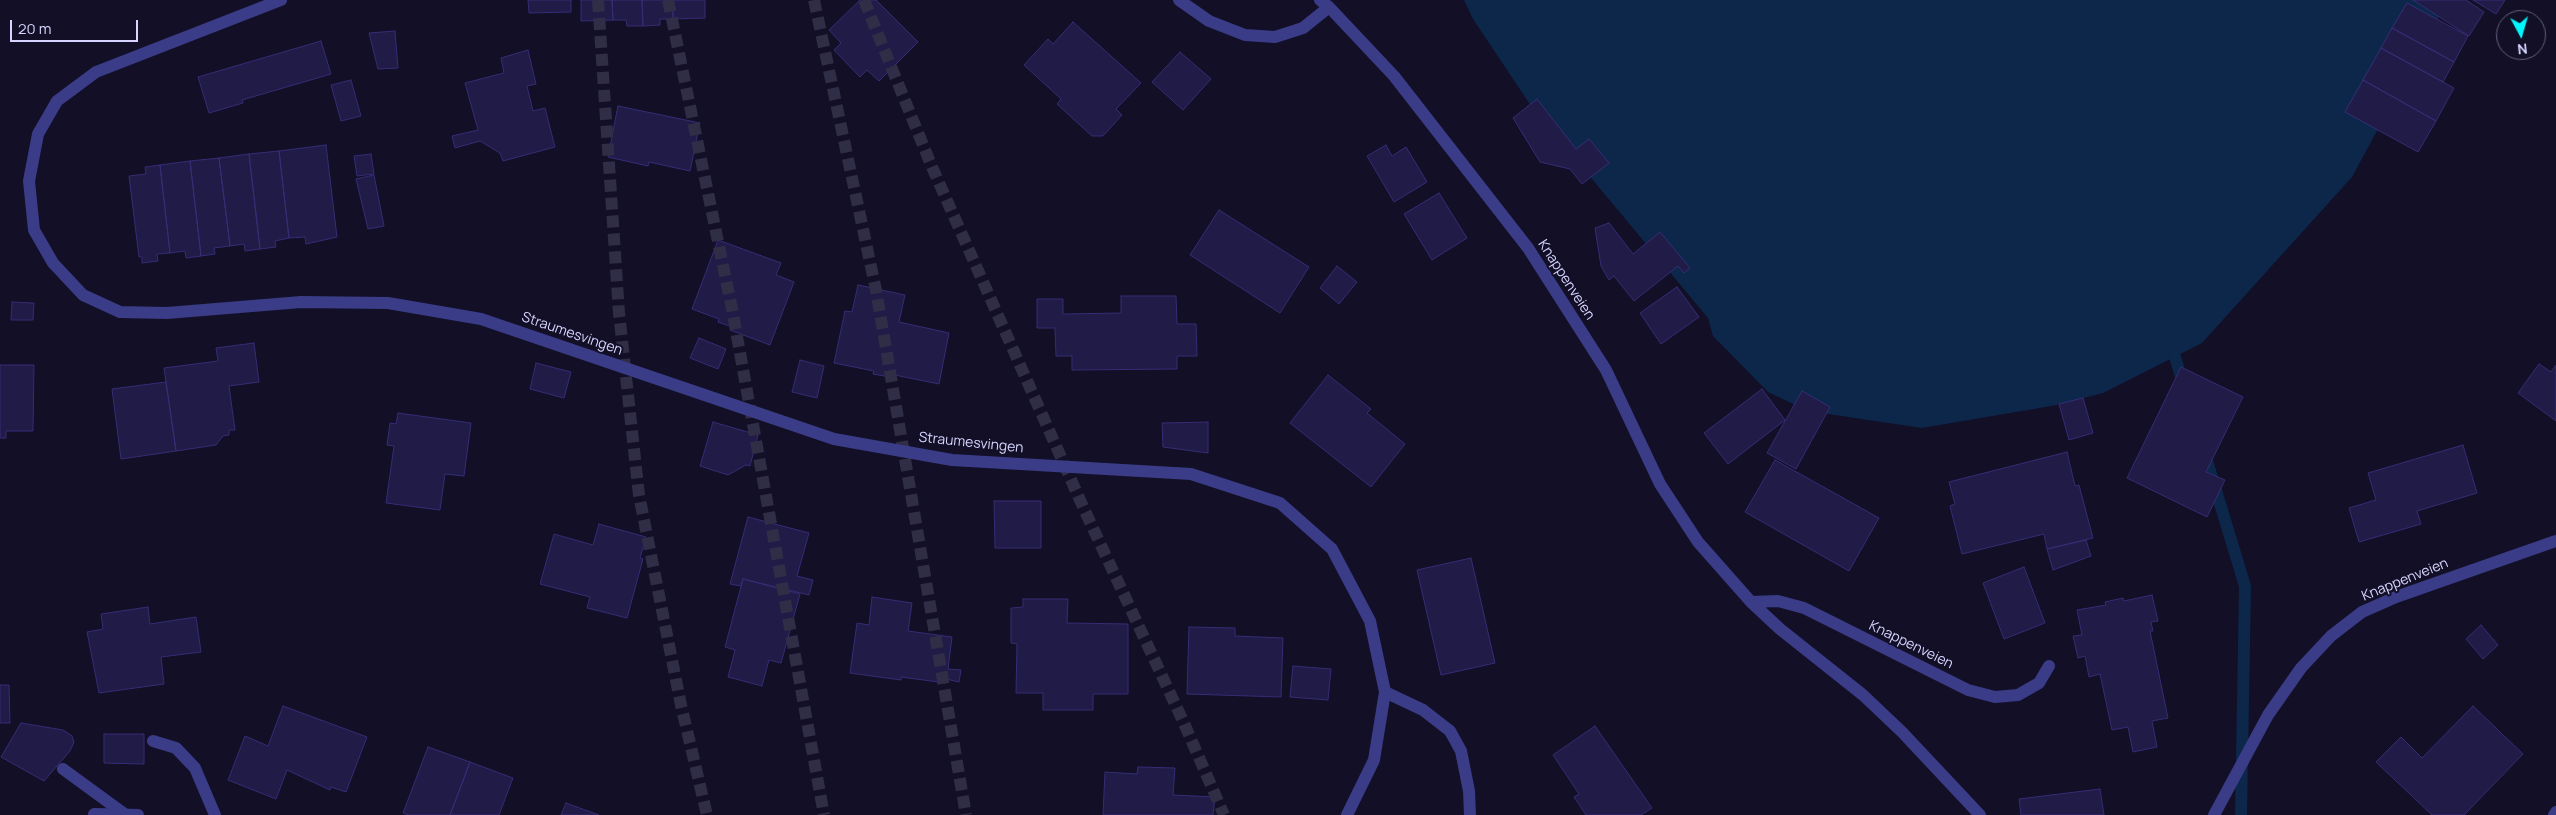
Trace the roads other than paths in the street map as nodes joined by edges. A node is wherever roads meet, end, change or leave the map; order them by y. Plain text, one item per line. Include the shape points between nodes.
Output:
1 (281, 0) edge
2 (1179, 0) edge
3 (1324, 3) edge
4 (2556, 541) edge
5 (1751, 602) junction
6 (2049, 666) dead end
7 (1386, 692) junction
8 (153, 741) dead end
9 (63, 769) dead end
10 (2556, 812) edge
11 (94, 814) edge
12 (126, 815) edge
13 (138, 815) edge
14 (215, 815) edge
15 (1347, 815) edge
16 (1470, 815) edge
17 (1980, 815) edge
18 (2214, 815) edge
19 (2554, 815) edge

1 - 7 street, Straumesvingen via 96,72 57,101 38,134 29,181 34,230 52,263 83,295 120,312 158,313 301,302 388,303 481,318 834,439 952,460 1191,474 1280,503 1332,549 1370,621
2 - 3 street via 1209,21 1245,36 1275,37 1303,28
3 - 5 street, Knappenveien via 1394,76 1528,248 1606,370 1660,484 1698,542
4 - 18 street, Knappenveien via 2396,597 2362,612 2331,636 2301,668 2268,715
5 - 6 street, Knappenveien via 1778,601 1804,608 1968,690 1995,697 2018,695 2038,683
5 - 17 street, Knappenveien via 1864,695
7 - 15 street, Straumesvingen via 1374,760
7 - 16 street via 1423,710 1450,731 1461,751
8 - 14 street via 176,748 195,768
9 - 12 street
10 - 19 street
11 - 12 street
12 - 13 street

